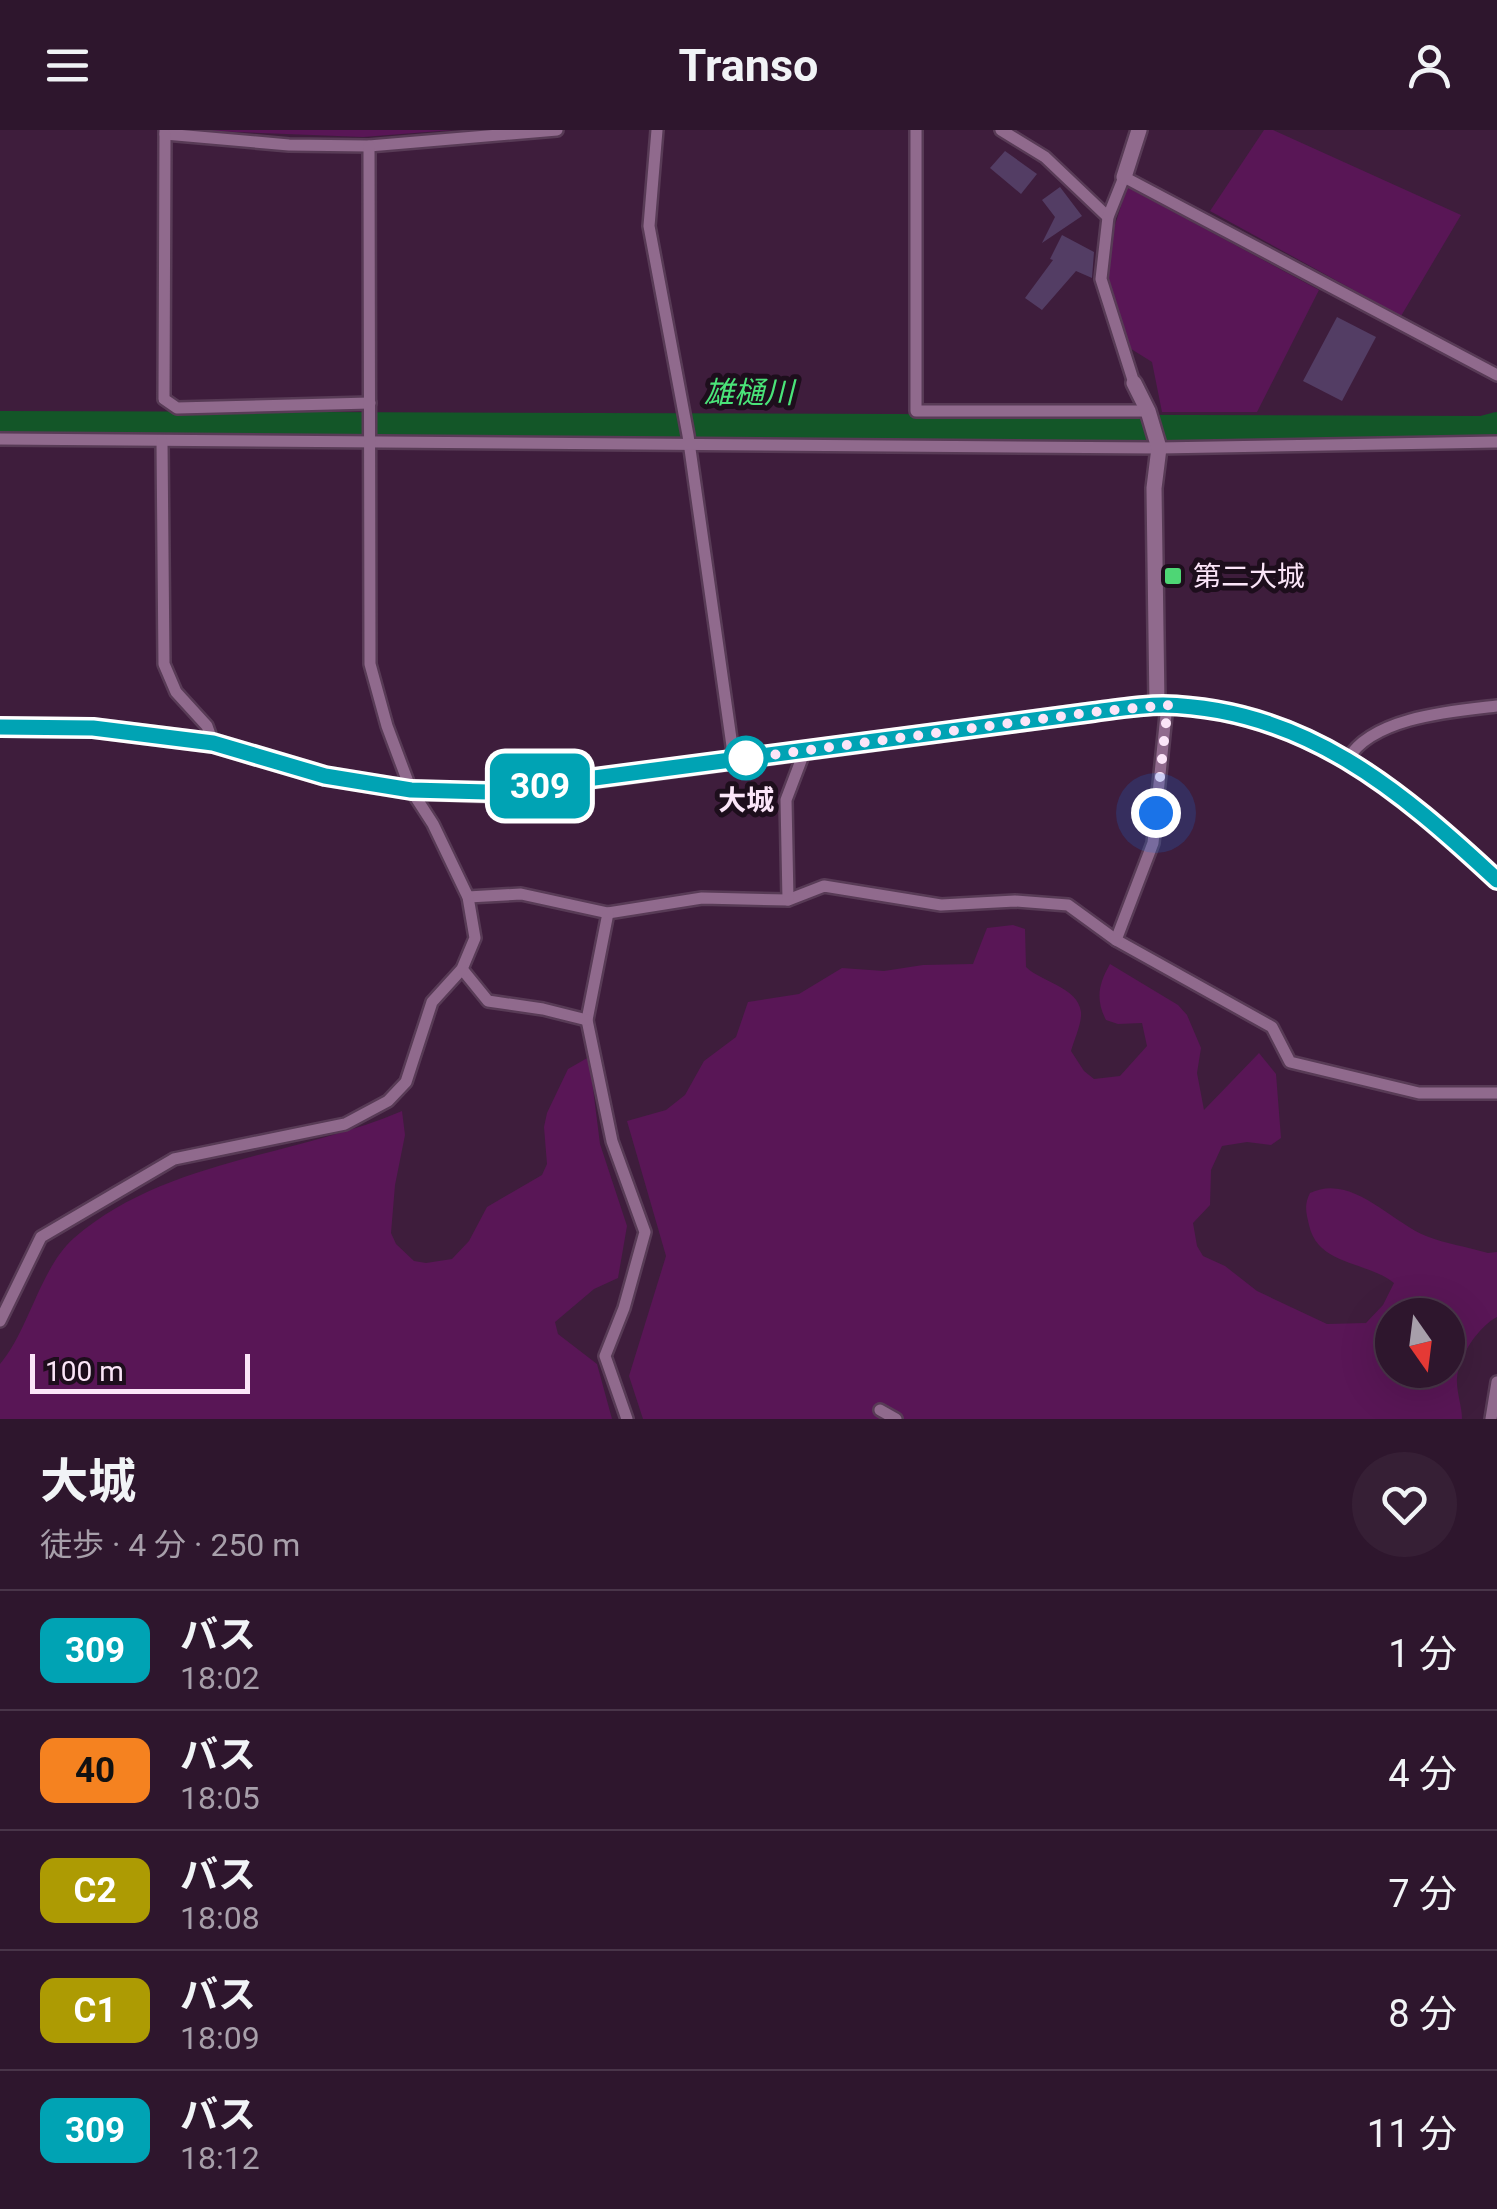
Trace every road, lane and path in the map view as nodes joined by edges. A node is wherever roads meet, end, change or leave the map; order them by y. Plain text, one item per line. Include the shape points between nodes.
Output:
1 (558, 130) edge
2 (658, 130) edge
3 (916, 130) edge
4 (1002, 130) edge
5 (1139, 130) edge
6 (165, 132) edge
7 (369, 146) junction
8 (1124, 177) junction
9 (1108, 218) junction
10 (1497, 376) edge
11 (1134, 383) joint
12 (370, 403) junction
13 (1149, 414) junction
14 (0, 438) edge
15 (689, 439) junction
16 (162, 441) junction
17 (371, 442) junction
18 (1497, 442) edge
19 (1158, 444) junction
20 (1162, 705) junction
21 (1497, 706) edge
22 (0, 727) edge
23 (213, 743) junction
24 (805, 750) junction
25 (1348, 759) junction
26 (734, 760) junction
27 (411, 790) junction
28 (1497, 880) edge
29 (468, 897) junction
30 (788, 900) junction
31 (608, 913) junction
32 (1116, 940) junction
33 (462, 970) junction
34 (587, 1020) junction
35 (1497, 1093) edge
36 (0, 1322) edge
37 (1497, 1382) edge
38 (880, 1410) dead end
39 (627, 1419) edge
40 (896, 1419) edge
41 (1491, 1419) edge

1 - 7 street
2 - 15 street via 649,226
3 - 13 street via 916,411
4 - 9 street via 1045,157
5 - 8 street
6 - 7 street
6 - 12 street via 164,399 177,408
7 - 12 street
8 - 9 street
8 - 10 street
9 - 11 street via 1101,279
11 - 13 street
12 - 17 street
13 - 19 street
14 - 16 street
15 - 17 street
15 - 19 street
15 - 26 street
16 - 17 street
16 - 23 street via 164,664
17 - 27 street via 370,664
18 - 19 street
19 - 20 street
20 - 24 main road
20 - 25 main road via 1260,721
20 - 32 street via 1153,843
21 - 25 street via 1396,726 1358,742
22 - 23 main road via 93,728
23 - 27 main road via 325,776
24 - 26 main road
24 - 30 street via 786,800
25 - 28 main road via 1405,798
26 - 27 main road via 488,792
27 - 29 street
29 - 31 street via 520,894
29 - 33 street via 475,938
30 - 31 street via 702,898
30 - 32 street via 824,886 940,905 1068,906
31 - 34 street
32 - 35 street via 1272,1027 1290,1062 1419,1093
33 - 34 street via 488,1001
33 - 36 street via 432,1002 406,1082 388,1100 345,1124 174,1159 41,1237
34 - 39 street via 612,1141 645,1232 606,1356
37 - 41 street
38 - 40 street

